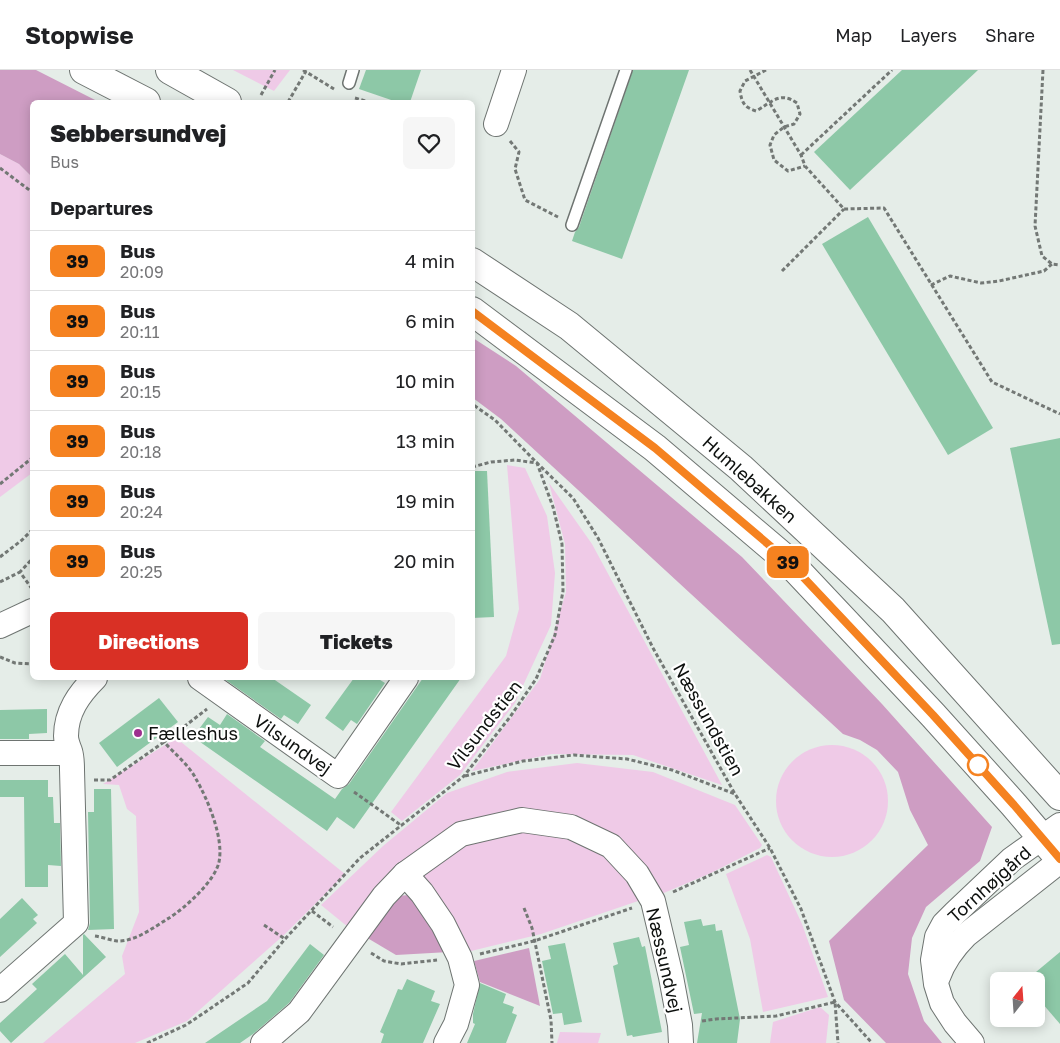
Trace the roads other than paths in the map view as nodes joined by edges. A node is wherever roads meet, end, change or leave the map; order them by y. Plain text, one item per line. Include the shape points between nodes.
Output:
1 (84, 70) edge
2 (170, 70) edge
3 (353, 70) edge
4 (514, 70) edge
5 (626, 70) edge
6 (349, 83) dead end
7 (142, 100) edge
8 (223, 100) edge
9 (496, 124) dead end
10 (572, 225) road end
11 (475, 264) edge
12 (475, 313) edge
13 (30, 612) edge
14 (0, 626) edge
15 (93, 680) edge
16 (203, 680) edge
17 (405, 680) edge
18 (70, 752) junction
19 (0, 753) edge
20 (1060, 796) edge
21 (1051, 831) edge
22 (1060, 860) edge
23 (405, 874) junction
24 (936, 984) junction
25 (0, 990) edge
26 (263, 1043) edge
27 (446, 1043) edge
28 (681, 1043) edge
29 (972, 1043) edge

1 - 7 street
2 - 8 street
3 - 6 lane
4 - 9 street
5 - 10 lane
11 - 20 street, Humlebakken via 569,326 740,468 893,610
12 - 21 street, Humlebakken via 655,448 788,561 933,715
13 - 14 street
15 - 18 street via 83,690 70,714 65,738
16 - 17 street, Vilsundvej via 338,776
18 - 19 street
18 - 25 street via 76,923
21 - 22 street, Humlebakken
21 - 24 street, Tornhøjgård via 1012,859 944,924 937,937 934,960
22 - 24 street, Tornhøjgård via 959,941 944,962
23 - 26 street, Næssundvej via 384,896 299,1012
23 - 27 street via 443,924 460,958 467,985 456,1024
23 - 28 street, Næssundvej via 461,834 522,820 570,827 611,846 637,874 653,901 673,987
24 - 29 street, Tornhøjgård via 942,1003

